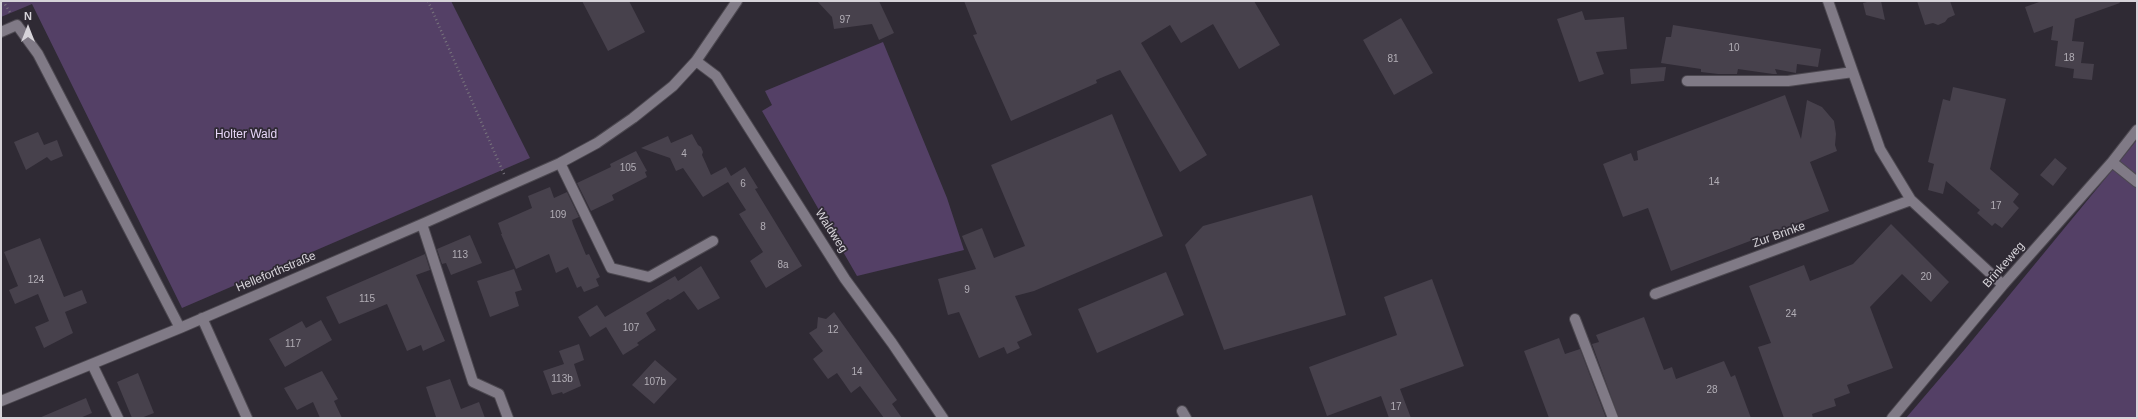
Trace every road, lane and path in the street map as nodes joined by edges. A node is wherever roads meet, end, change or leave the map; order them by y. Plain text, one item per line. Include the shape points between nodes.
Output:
1 (428, 1) edge
2 (737, 1) edge
3 (1828, 1) edge
4 (1, 32) edge
5 (696, 61) junction
6 (1853, 72) junction
7 (1686, 81) dead end
8 (2137, 130) edge
9 (560, 162) junction
10 (2112, 162) junction
11 (2137, 182) edge
12 (509, 186) junction
13 (1911, 200) junction
14 (422, 224) junction
15 (713, 241) dead end
16 (2003, 285) junction
17 (1655, 294) dead end
18 (202, 318) junction
19 (1575, 320) dead end
20 (180, 328) junction
21 (92, 364) junction
22 (1, 401) edge
23 (118, 418) edge
24 (247, 418) edge
25 (508, 418) edge
26 (942, 418) edge
27 (1613, 418) edge
28 (1892, 418) edge

1 - 12 path
2 - 5 street, Helleforthstraße
3 - 6 street
4 - 20 street via 17,25 38,54
5 - 9 street, Helleforthstraße via 673,86 633,118
5 - 26 street, Waldweg via 716,76 845,279
6 - 7 street via 1788,81
6 - 13 street via 1880,149
8 - 10 street, Brinkeweg
9 - 12 street, Helleforthstraße
9 - 15 street via 611,268 649,277
10 - 11 street
10 - 16 street, Brinkeweg
12 - 14 street, Helleforthstraße
13 - 16 street
13 - 17 street, Zur Brinke
14 - 18 street, Helleforthstraße
14 - 25 street via 474,382 500,394
16 - 28 street, Brinkeweg
18 - 20 street, Helleforthstraße
18 - 24 street
19 - 27 street
20 - 21 street, Helleforthstraße
21 - 22 street, Helleforthstraße
21 - 23 street

